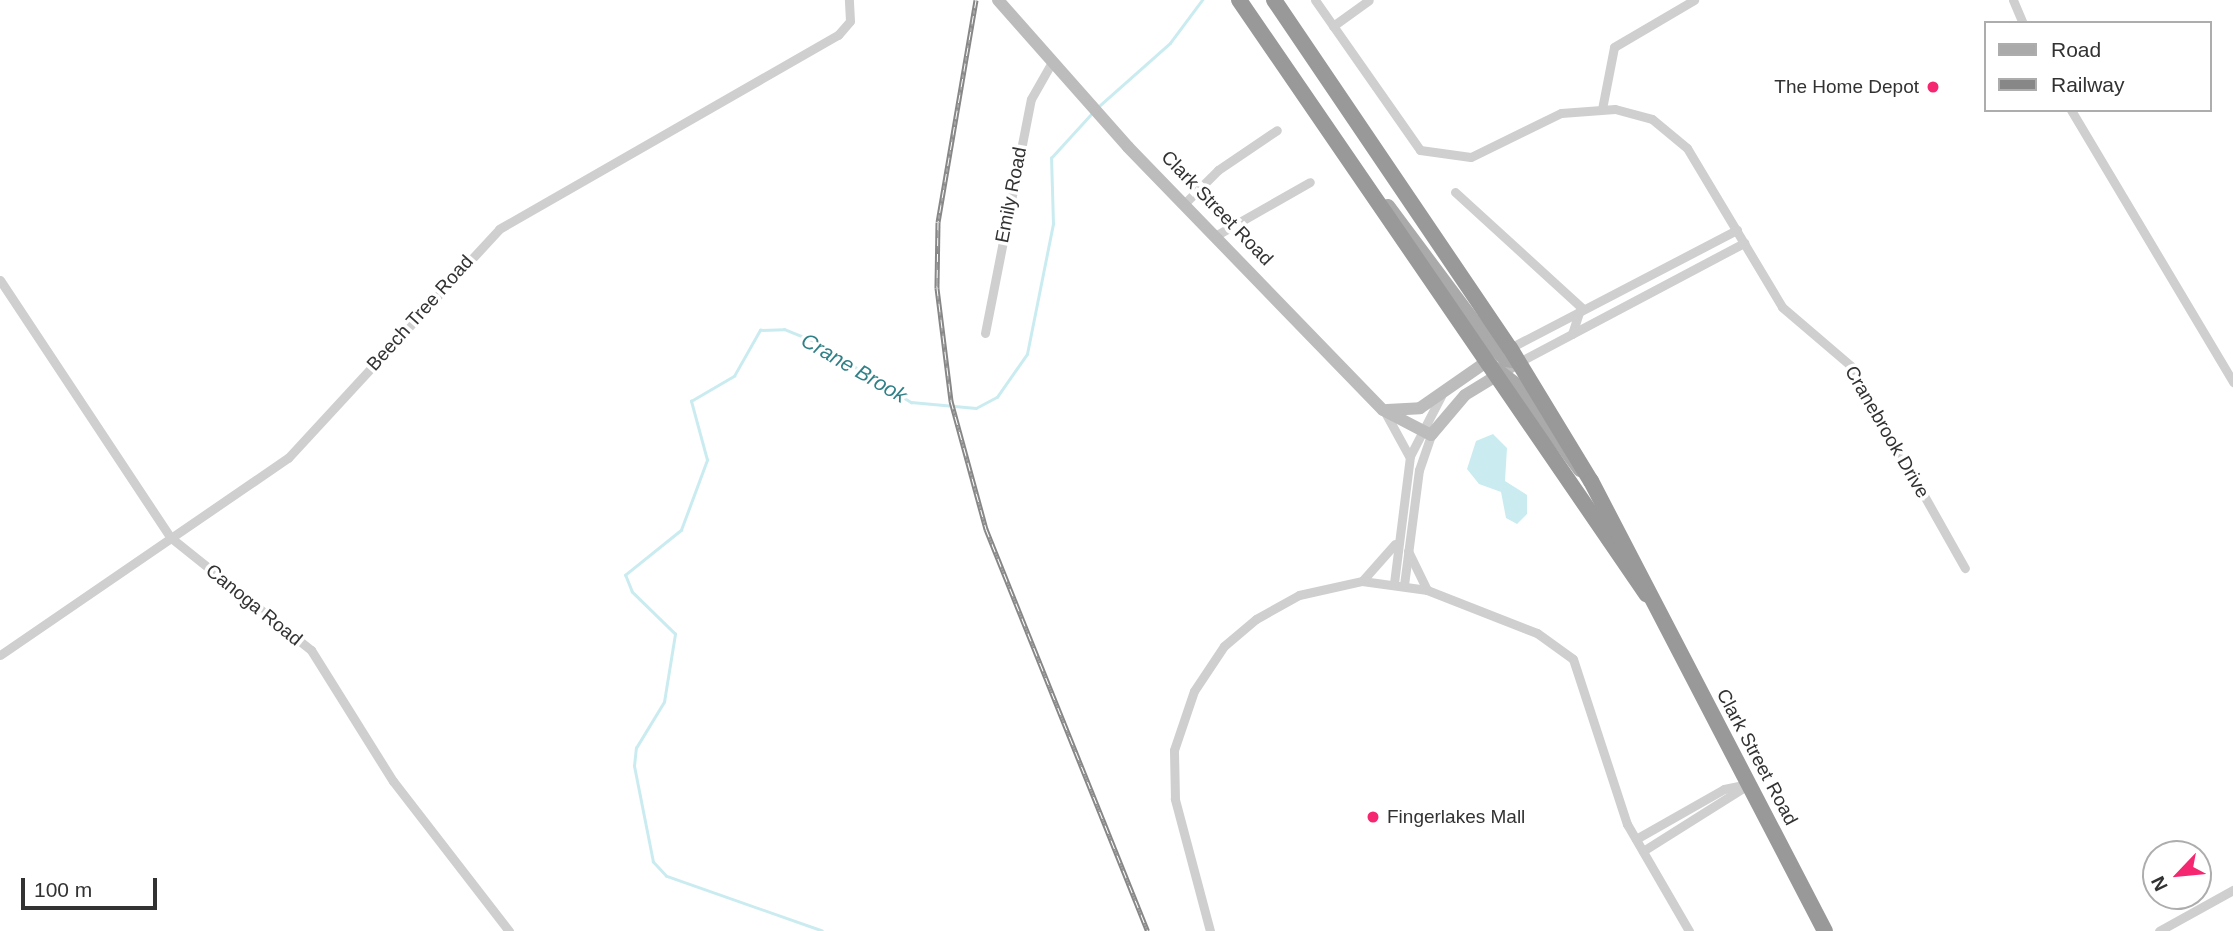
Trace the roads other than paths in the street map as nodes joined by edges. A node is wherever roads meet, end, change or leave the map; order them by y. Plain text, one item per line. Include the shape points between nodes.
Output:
1 (849, 0) edge
2 (998, 0) edge
3 (1239, 0) edge
4 (1275, 0) edge
5 (1315, 0) edge
6 (1369, 0) edge
7 (1694, 0) edge
8 (2012, 0) edge
9 (2022, 21) edge
10 (1333, 26) junction
11 (1052, 62) junction
12 (1602, 109) junction
13 (2072, 112) edge
14 (1277, 130) dead end
15 (1310, 182) dead end
16 (1455, 192) dead end
17 (1184, 204) junction
18 (1737, 230) junction
19 (1215, 236) junction
20 (1744, 243) junction
21 (0, 280) edge
22 (1581, 307) junction
23 (985, 333) dead end
24 (1571, 337) junction
25 (1502, 362) junction
26 (2233, 382) edge
27 (1442, 395) junction
28 (1383, 410) junction
29 (1426, 432) junction
30 (1410, 456) junction
31 (1399, 533) junction
32 (173, 539) junction
33 (1408, 549) junction
34 (1965, 568) dead end
35 (1362, 580) junction
36 (1394, 583) junction
37 (1404, 585) junction
38 (1427, 590) junction
39 (1653, 602) junction
40 (0, 655) edge
41 (1748, 784) junction
42 (1636, 839) junction
43 (1643, 851) junction
44 (2233, 890) edge
45 (509, 931) edge
46 (1210, 931) edge
47 (1689, 931) edge
48 (1825, 931) edge
49 (2159, 931) edge

1 - 32 street, Beech Tree Road via 850,21 838,35 499,229 288,458
2 - 11 street, Clark Street Road
3 - 25 highway via 1346,158
4 - 25 highway, Clark Street Road
5 - 10 street, Cranebrook Drive
6 - 10 street
7 - 12 street via 1614,47
8 - 9 street
10 - 12 street, Cranebrook Drive via 1420,150 1444,158 1471,157 1561,113
11 - 17 street, Clark Street Road
11 - 23 street, Emily Road via 1031,99
12 - 18 street, Cranebrook Drive via 1652,119 1687,148
13 - 26 street
14 - 17 street via 1218,170
15 - 19 street
16 - 22 street
17 - 19 street, Clark Street Road
18 - 20 street, Cranebrook Drive
18 - 22 street via 1646,282
19 - 28 street, Clark Street Road
20 - 24 street
20 - 34 street, Cranebrook Drive via 1791,318 1851,366
21 - 32 street, Canoga Road
22 - 24 street
22 - 25 street
24 - 25 street
25 - 27 street
25 - 29 street
25 - 39 highway, Clark Street Road
25 - 39 highway, Clark Street Road via 1591,481
27 - 28 street via 1409,410
27 - 29 street
28 - 29 street, Clark Street Road
28 - 30 street
29 - 30 street
29 - 33 street
30 - 31 street
31 - 35 street via 1387,559
31 - 36 street
32 - 40 street, Beech Tree Road
32 - 45 street, Canoga Road via 311,650 393,781
33 - 37 street
33 - 38 street
35 - 36 street
35 - 46 street via 1299,595 1256,619 1224,646 1194,691 1174,750 1175,799
36 - 37 street
37 - 38 street
38 - 42 street via 1537,633 1573,659
39 - 41 highway, Clark Street Road
41 - 42 street via 1724,789
41 - 43 street
41 - 48 highway, Clark Street Road
42 - 43 street
43 - 47 street
44 - 49 street

